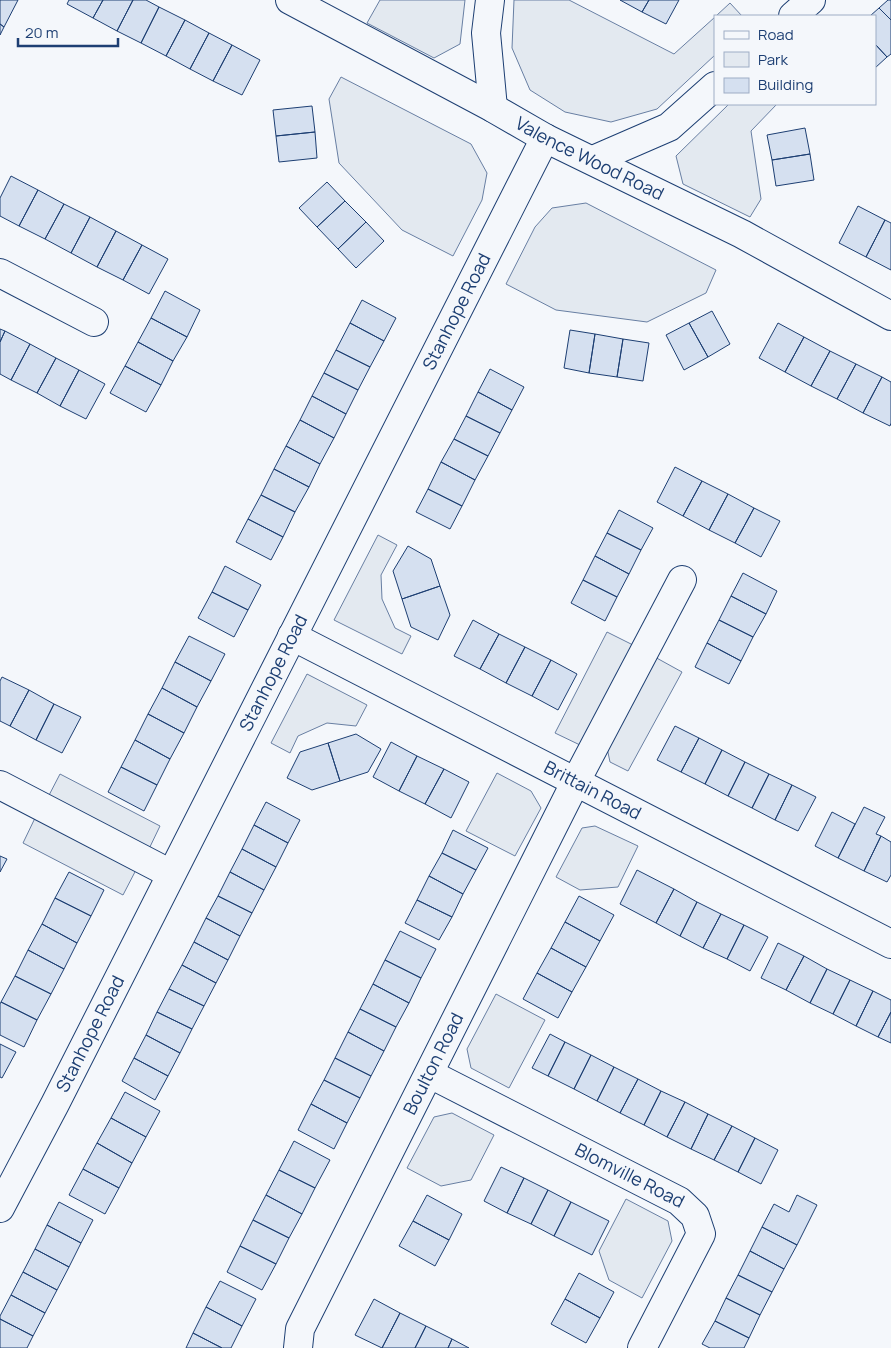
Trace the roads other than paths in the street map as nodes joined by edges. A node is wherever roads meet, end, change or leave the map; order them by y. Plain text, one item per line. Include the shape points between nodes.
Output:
1 (290, 0) edge
2 (490, 0) edge
3 (811, 0) edge
4 (794, 15) edge
5 (714, 87) edge
6 (493, 108) junction
7 (545, 138) junction
8 (593, 160) junction
9 (0, 273) edge
10 (891, 316) edge
11 (94, 322) dead end
12 (682, 580) dead end
13 (292, 636) junction
14 (576, 781) junction
15 (0, 785) edge
16 (171, 874) junction
17 (891, 944) edge
18 (430, 1074) junction
19 (0, 1208) edge
20 (298, 1348) edge
21 (642, 1348) edge

1 - 6 street, Valence Wood Road
2 - 6 street via 486,34
3 - 4 street
5 - 8 street via 669,127
6 - 7 street, Valence Wood Road
7 - 8 street, Valence Wood Road
7 - 13 street, Stanhope Road
8 - 10 street, Valence Wood Road via 742,234
9 - 11 street
12 - 14 street, Boulton Road
13 - 14 street, Brittain Road
13 - 16 street, Stanhope Road
14 - 17 street, Brittain Road
14 - 18 street, Boulton Road
15 - 16 street
16 - 19 street, Stanhope Road
18 - 20 street, Boulton Road via 300,1329
18 - 21 street, Blomville Road via 679,1201 695,1216 701,1234

